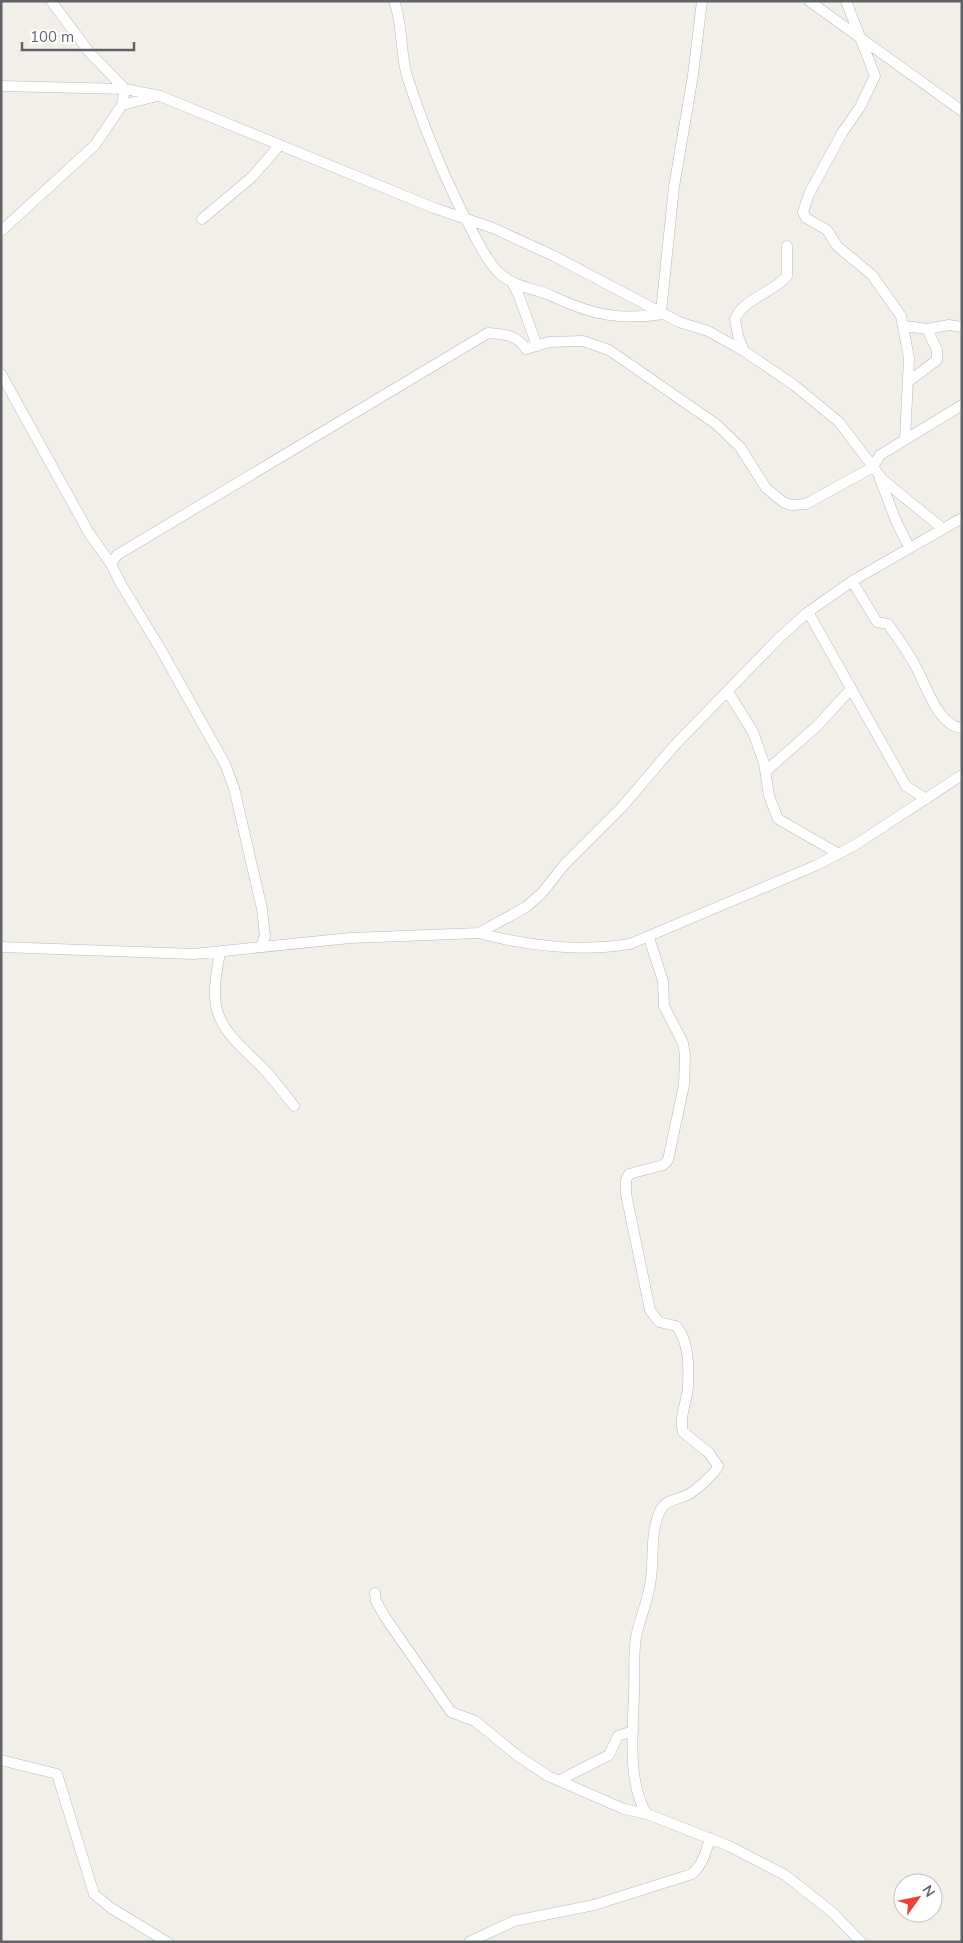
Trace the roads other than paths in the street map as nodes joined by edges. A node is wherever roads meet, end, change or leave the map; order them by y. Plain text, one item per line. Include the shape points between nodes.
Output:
1 (51, 1) edge
2 (394, 1) edge
3 (702, 1) edge
4 (809, 1) edge
5 (846, 1) edge
6 (858, 38) junction
7 (1, 86) edge
8 (16, 88) junction
9 (125, 89) junction
10 (1, 94) edge
11 (160, 96) junction
12 (122, 105) junction
13 (962, 111) edge
14 (279, 146) junction
15 (465, 218) junction
16 (202, 219) dead end
17 (1, 231) edge
18 (787, 246) dead end
19 (512, 282) junction
20 (662, 313) junction
21 (905, 326) junction
22 (962, 327) edge
23 (927, 329) junction
24 (536, 346) junction
25 (744, 351) junction
26 (1, 374) edge
27 (909, 381) junction
28 (962, 405) edge
29 (905, 439) junction
30 (876, 471) junction
31 (962, 518) edge
32 (942, 528) junction
33 (909, 547) junction
34 (111, 564) junction
35 (852, 581) junction
36 (808, 612) junction
37 (851, 689) junction
38 (728, 692) junction
39 (962, 728) edge
40 (766, 772) junction
41 (962, 775) edge
42 (926, 799) junction
43 (839, 854) junction
44 (480, 933) junction
45 (649, 938) junction
46 (1, 946) edge
47 (261, 946) junction
48 (220, 952) junction
49 (294, 1106) dead end
50 (375, 1593) dead end
51 (633, 1731) junction
52 (1, 1760) edge
53 (560, 1780) junction
54 (647, 1814) junction
55 (710, 1838) junction
56 (167, 1942) edge
57 (469, 1942) edge
58 (861, 1942) edge

1 - 9 street via 89,52
2 - 15 street via 407,74 455,202
3 - 20 street via 674,187
4 - 6 street
5 - 6 street
6 - 13 street
6 - 21 street via 874,76 802,212 872,274 896,307
7 - 8 street
8 - 9 street
8 - 10 street
9 - 11 street
9 - 12 street
11 - 12 street
11 - 14 street
12 - 17 street via 87,154
14 - 15 street
14 - 16 street via 252,177
15 - 19 street via 490,262
15 - 20 street via 554,256
18 - 25 street via 787,276 775,288 741,309 735,319
19 - 20 street via 595,313 632,318
19 - 24 street
20 - 25 street via 708,331
21 - 23 street
21 - 27 street
22 - 23 street via 949,325
23 - 27 street via 937,350 937,360
24 - 30 street via 549,342 583,341 610,350 716,424 740,447 766,488 790,505 806,504
24 - 34 street via 526,349 520,340 511,336 484,334 126,549
25 - 30 street via 794,385 839,422
26 - 34 street via 89,533
27 - 29 street
28 - 29 street
29 - 30 street via 877,458
30 - 32 street via 896,492
30 - 33 street
31 - 32 street
32 - 33 street
33 - 35 street
34 - 47 street via 225,764 234,788 262,909 265,936
35 - 36 street
35 - 39 street via 877,622 888,624 900,641 940,713
36 - 37 street
36 - 38 street
37 - 40 street via 817,726
37 - 42 street via 906,786
38 - 40 street via 753,732
38 - 44 street via 674,746 542,892 526,907
40 - 43 street via 769,796 778,819
41 - 42 street
42 - 43 street
43 - 45 street
44 - 45 street via 526,943 611,947
44 - 47 street via 350,938
45 - 51 street via 663,982 664,1006 683,1043 686,1069 668,1160 629,1174 626,1194 650,1310 659,1322 676,1326 686,1342 688,1386 681,1414 683,1432 709,1452 718,1466 714,1474 690,1494 670,1501 660,1510 653,1540 650,1588 636,1639
46 - 48 street via 171,954
47 - 48 street
48 - 49 street via 215,989 220,1019 228,1033
50 - 53 street via 385,1618 448,1709 475,1721 536,1770
51 - 53 street via 618,1736 609,1755
51 - 54 street via 636,1775
52 - 56 street via 57,1774 94,1894
53 - 54 street via 624,1809
54 - 55 street
55 - 57 street via 701,1863 692,1874 594,1906 514,1921
55 - 58 street via 785,1875 832,1912

